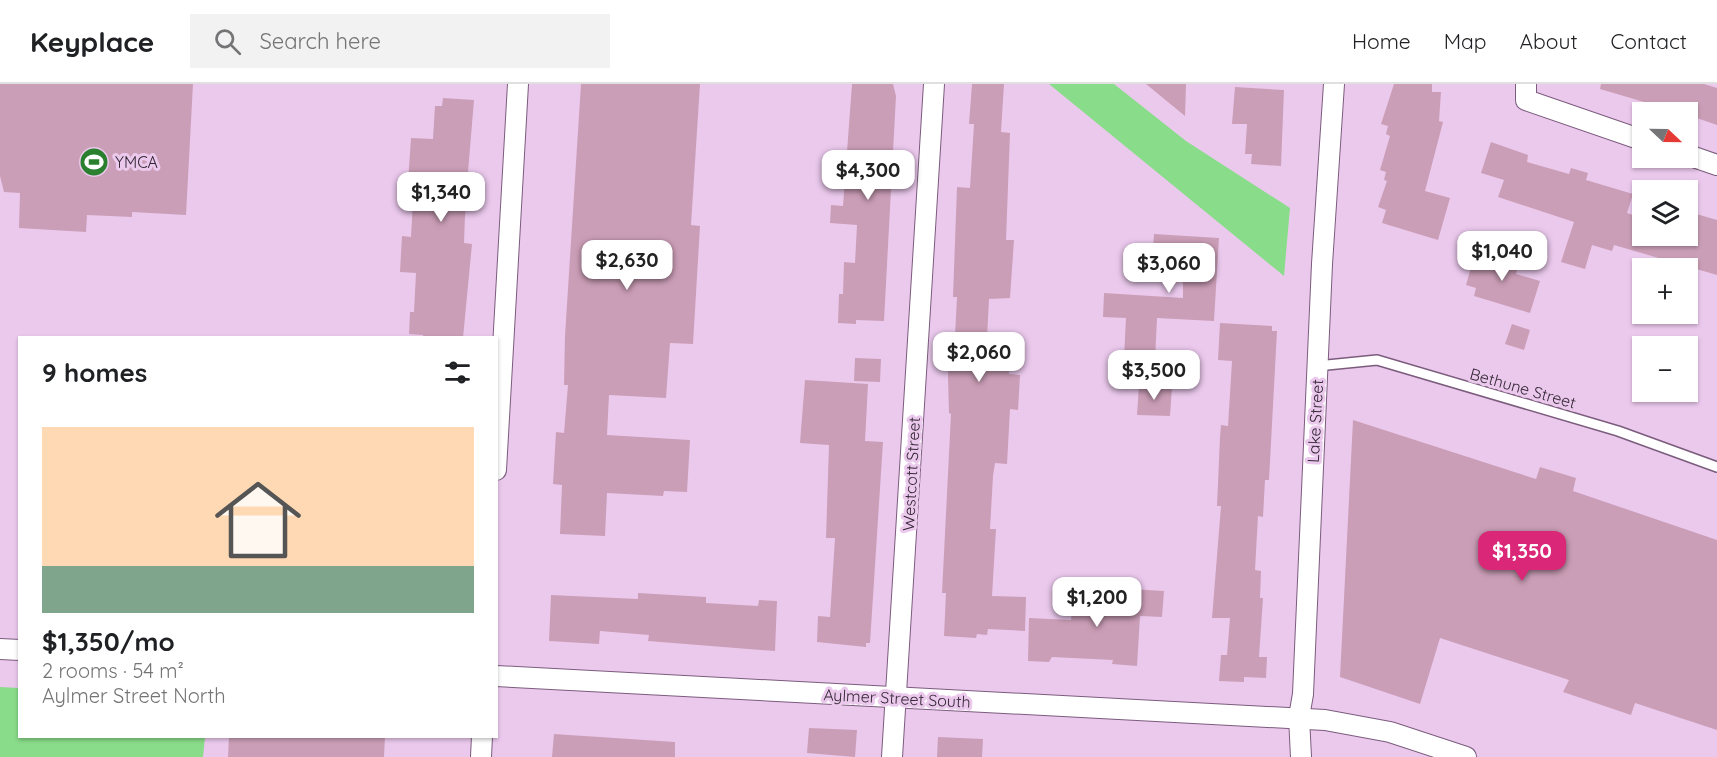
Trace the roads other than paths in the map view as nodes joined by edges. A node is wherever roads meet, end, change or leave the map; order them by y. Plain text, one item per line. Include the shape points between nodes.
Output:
1 (518, 84) edge
2 (934, 84) edge
3 (1334, 84) edge
4 (1526, 84) edge
5 (1632, 137) edge
6 (1698, 158) edge
7 (1717, 165) edge
8 (1317, 366) junction
9 (498, 435) edge
10 (1717, 466) edge
11 (0, 649) edge
12 (18, 650) edge
13 (498, 676) edge
14 (896, 698) junction
15 (1299, 717) junction
16 (482, 738) edge
17 (481, 757) edge
18 (892, 757) edge
19 (1301, 757) edge
20 (1466, 757) edge

1 - 9 street
2 - 14 street, Westcott Street
3 - 8 street, Lake Street
4 - 5 street via 1526,100
6 - 7 street
8 - 10 lane, Bethune Street via 1377,360 1618,431
8 - 15 street, Lake Street
11 - 12 street
13 - 14 street, Aylmer Street South
14 - 15 street, Aylmer Street South
14 - 18 street, Westcott Street
15 - 19 street, Lake Street
15 - 20 street, Aylmer Street South via 1390,732
16 - 17 street

